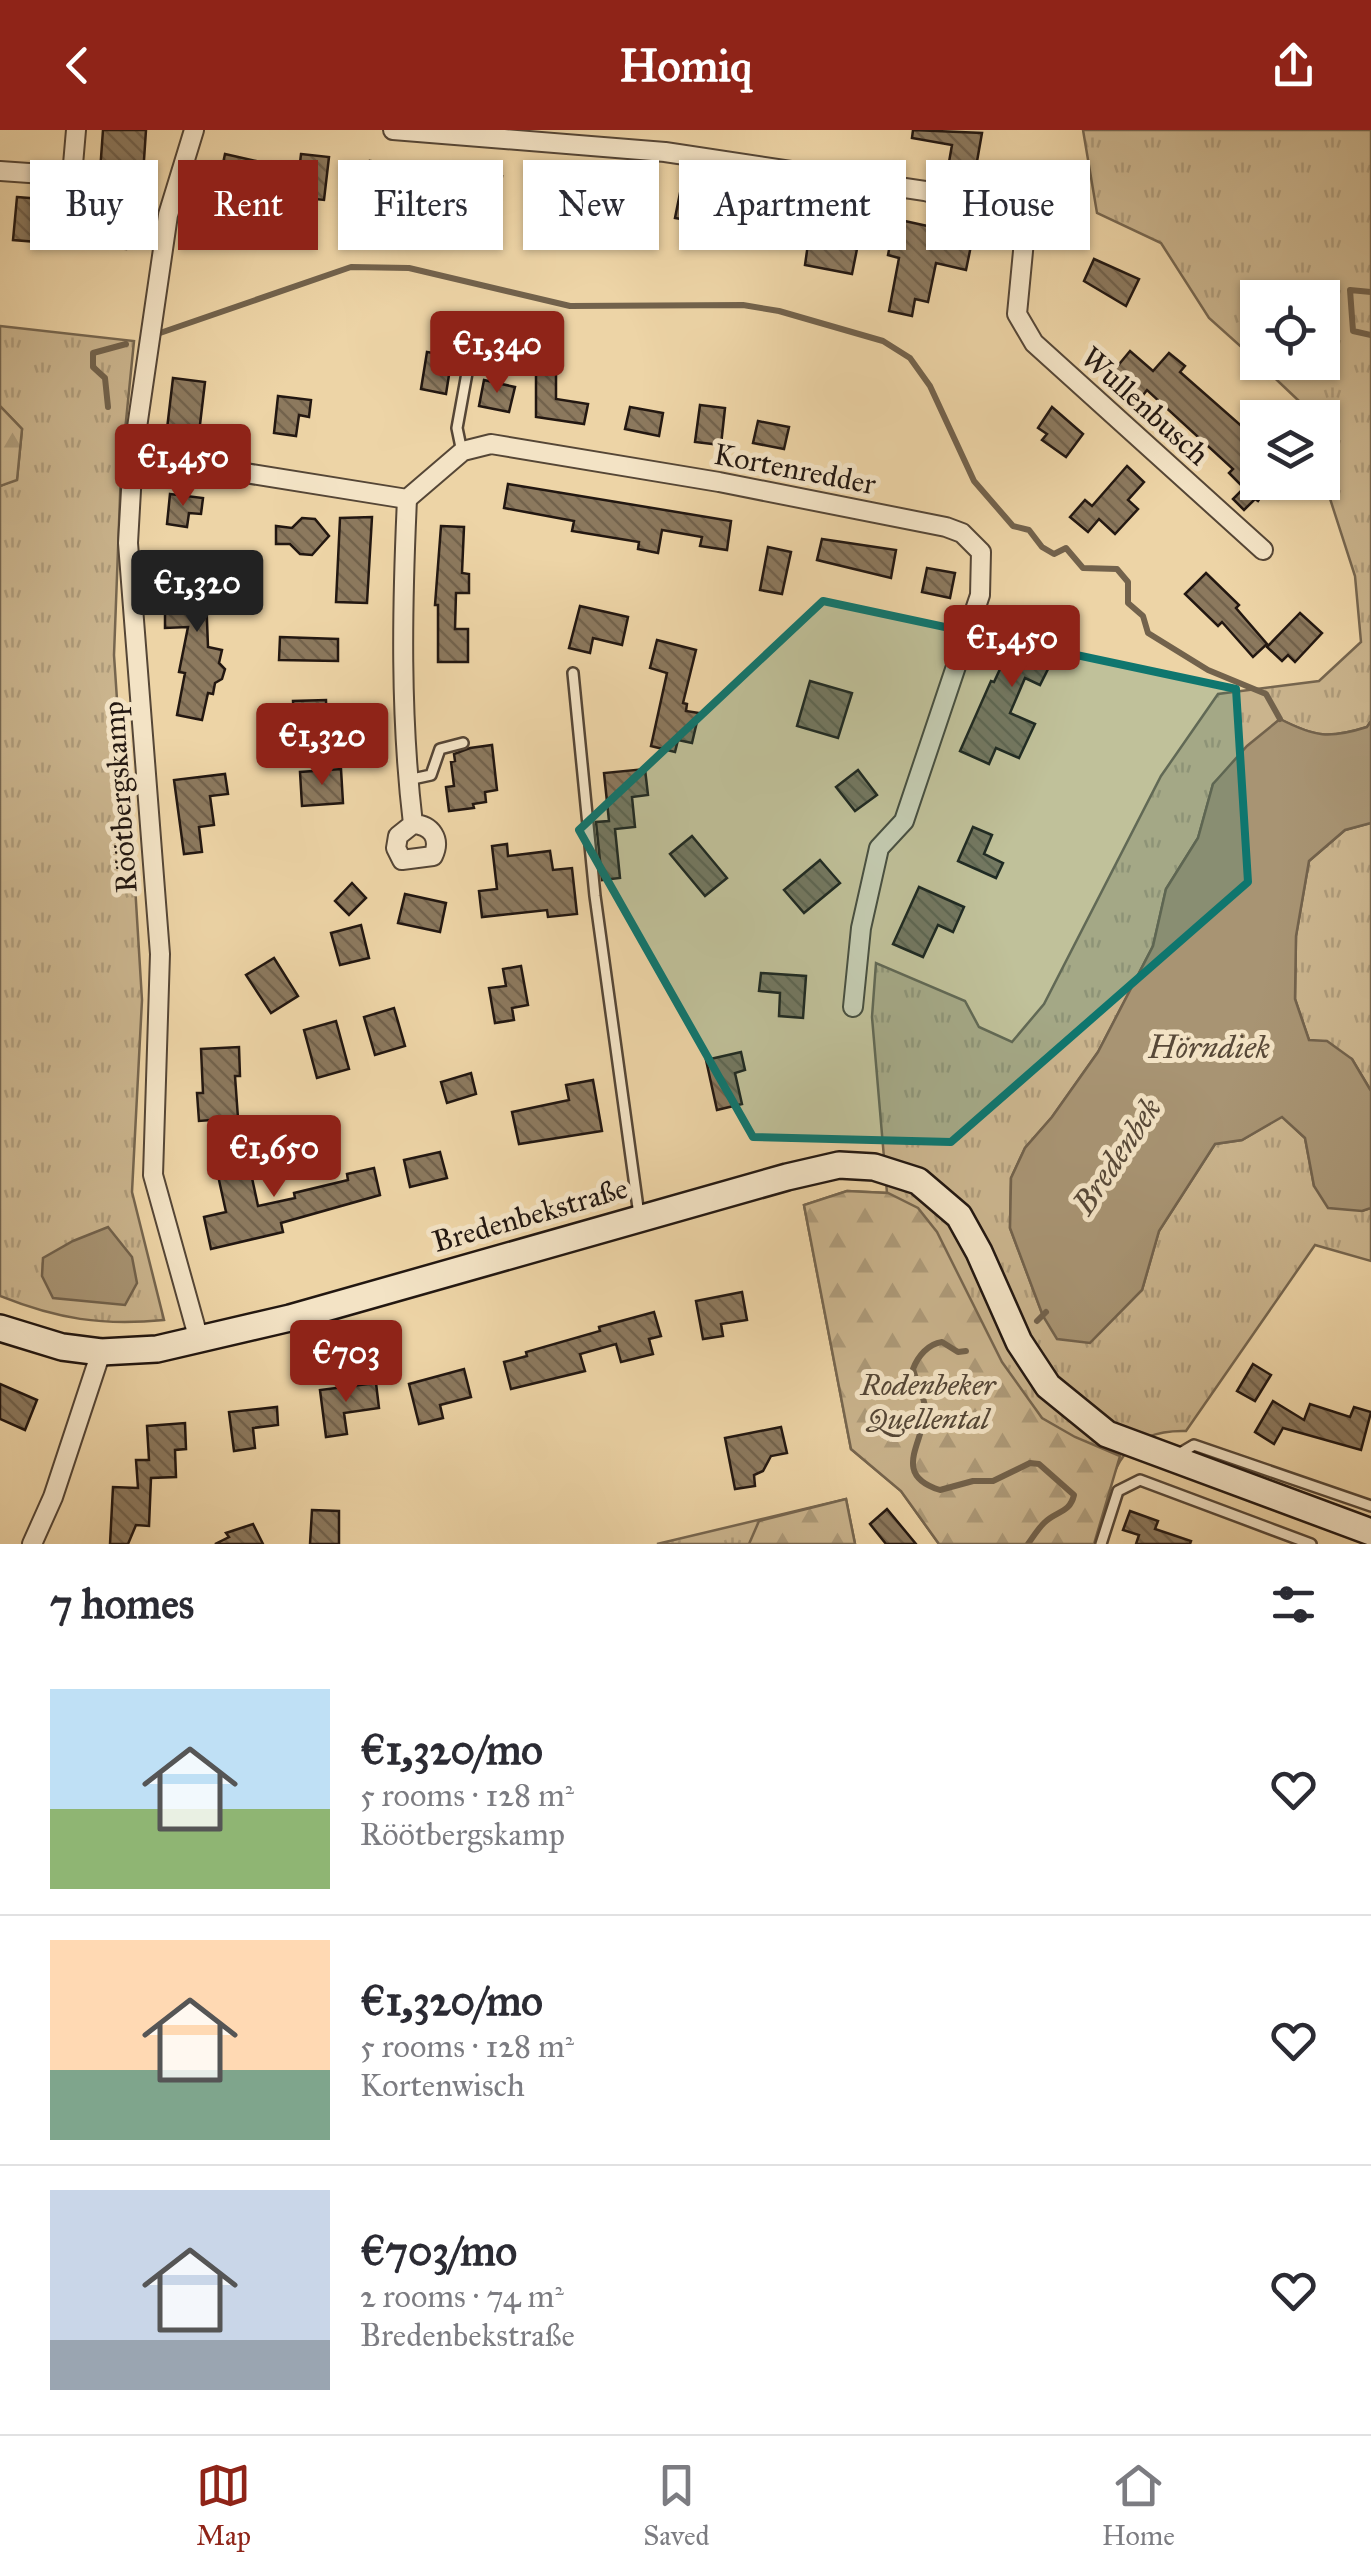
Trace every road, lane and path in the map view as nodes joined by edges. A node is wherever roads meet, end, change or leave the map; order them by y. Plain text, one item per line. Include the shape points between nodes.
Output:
1 (76, 130) edge
2 (194, 130) edge
3 (393, 130) edge
4 (0, 171) edge
5 (926, 191) edge
6 (1023, 250) edge
7 (467, 373) dead end
8 (462, 452) junction
9 (133, 454) junction
10 (407, 499) junction
11 (1263, 550) dead end
12 (573, 672) dead end
13 (463, 743) dead end
14 (408, 780) junction
15 (413, 824) dead end
16 (853, 1007) dead end
17 (640, 1218) junction
18 (0, 1328) edge
19 (199, 1340) junction
20 (101, 1352) junction
21 (1170, 1459) junction
22 (1371, 1506) edge
23 (1371, 1532) edge
24 (32, 1544) edge
25 (1100, 1544) edge
26 (1311, 1544) edge

1 - 4 street via 72,176
2 - 9 street, Röötbergskamp via 168,215
3 - 5 street via 665,152
6 - 11 street, Wullenbusch via 1017,314 1034,344
7 - 8 lane via 457,428
8 - 10 street
8 - 16 street, Kortenredder via 491,444 719,482 946,527 981,552 980,595 904,822 880,848 861,928
9 - 10 street
9 - 19 street, Röötbergskamp via 128,543 160,954 153,1174
10 - 14 street via 402,624
12 - 17 lane via 595,896
13 - 14 lane via 440,749 431,776
14 - 15 street
17 - 19 street, Bredenbekstraße
17 - 21 street, Bredenbekstraße via 839,1165 918,1181 959,1216 1019,1342 1048,1386 1107,1434
18 - 20 street, Bredenbekstraße
19 - 20 street, Bredenbekstraße
20 - 24 street
21 - 22 lane via 1194,1445
21 - 23 street, Bredenbekstraße
25 - 26 lane via 1118,1492 1140,1480

